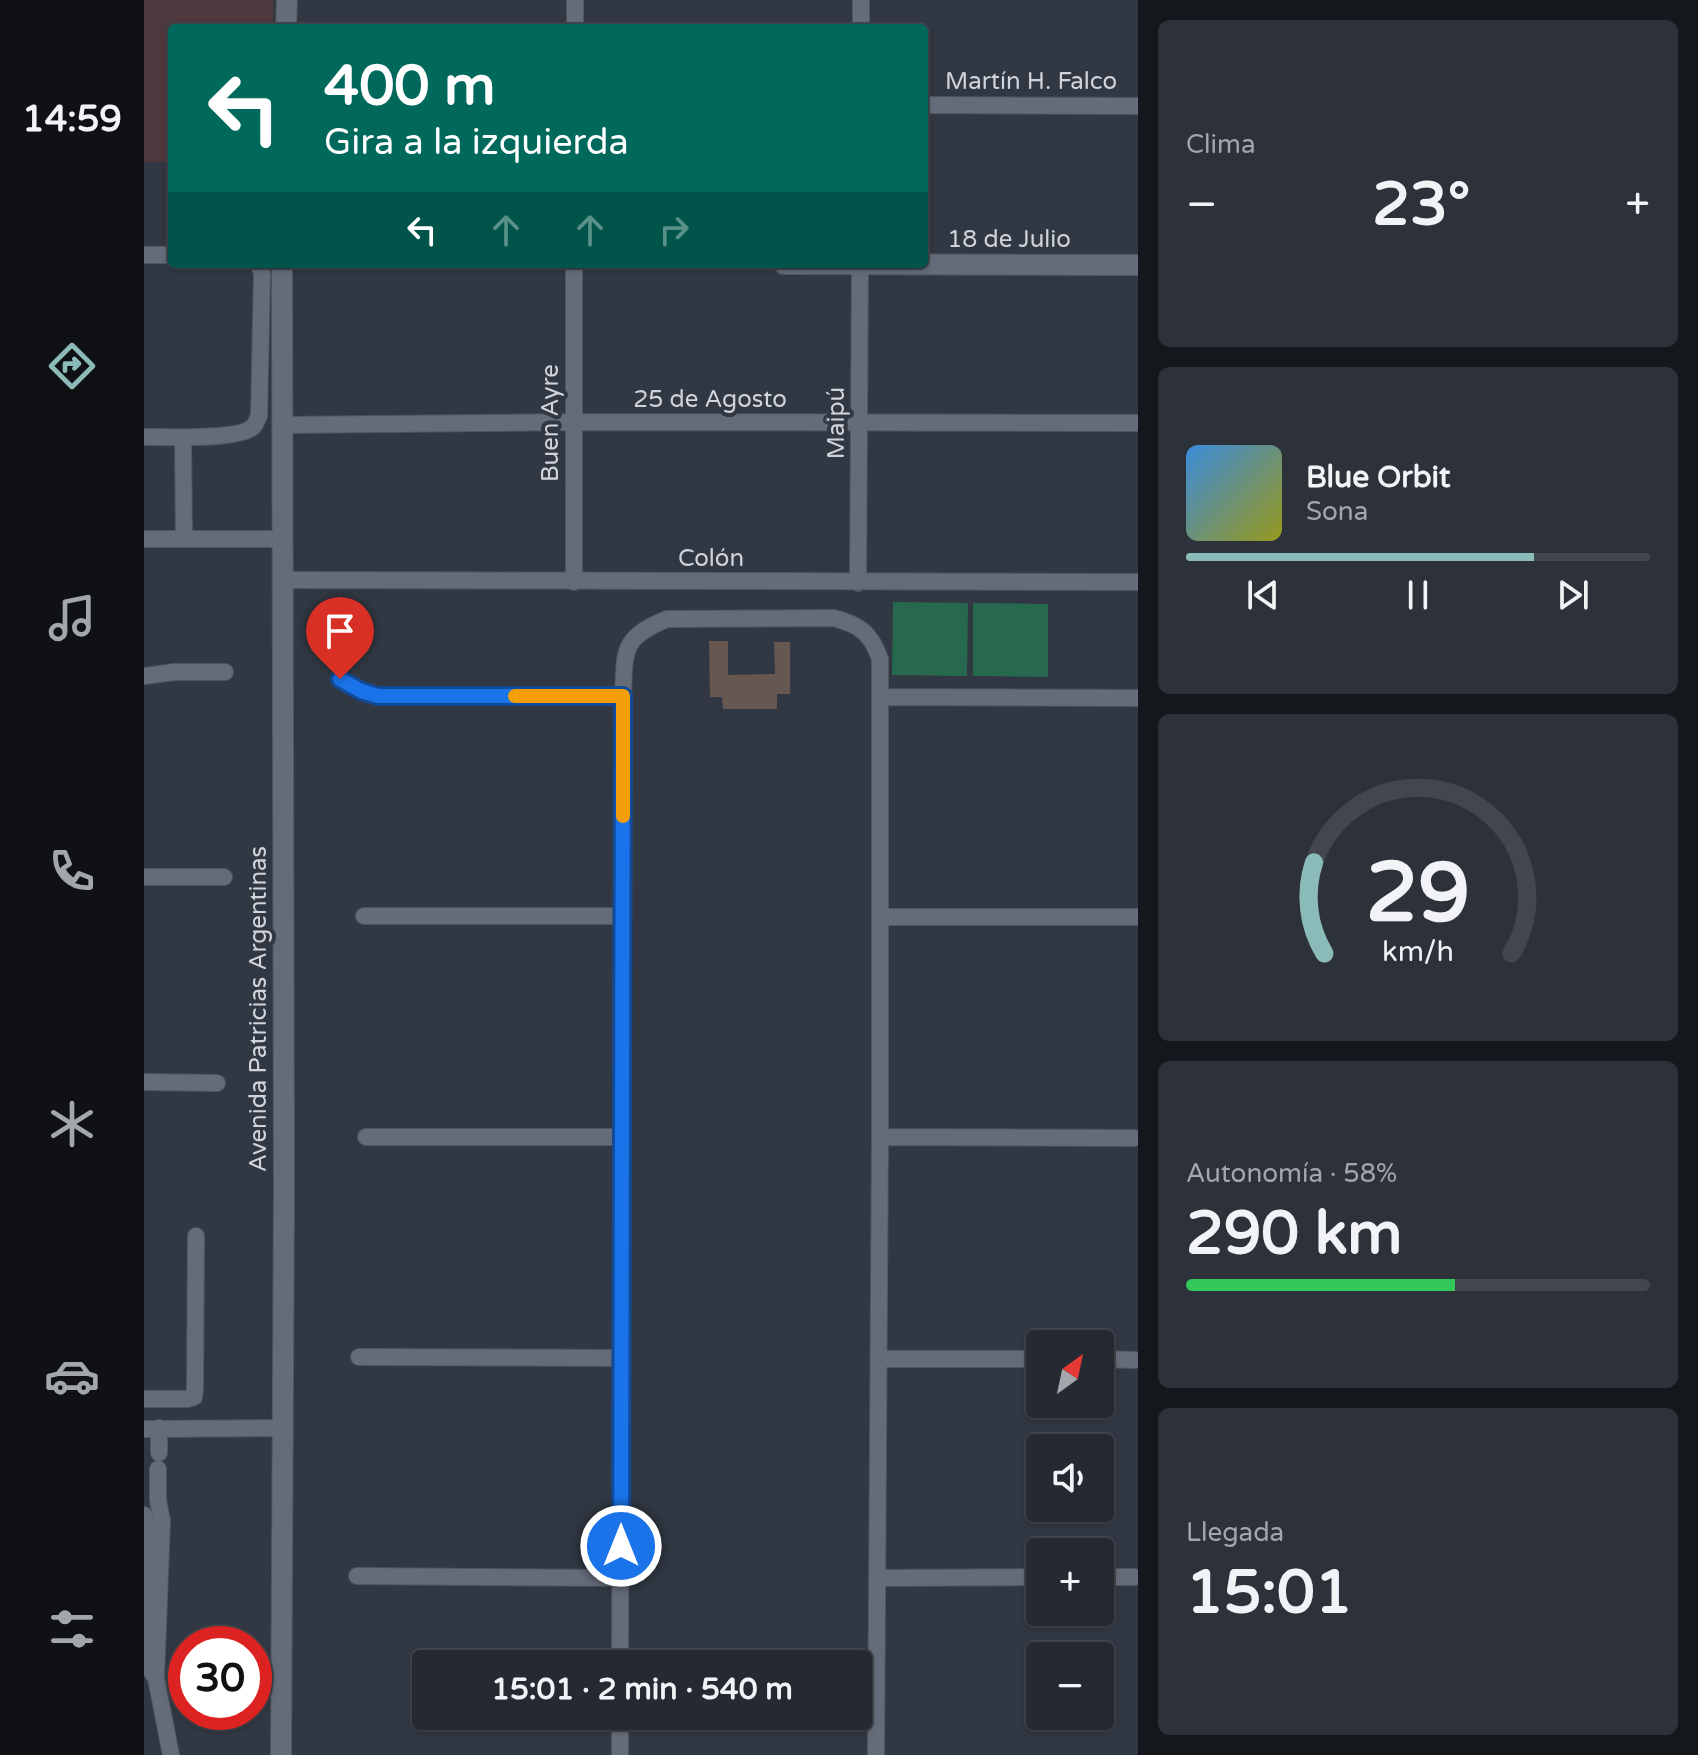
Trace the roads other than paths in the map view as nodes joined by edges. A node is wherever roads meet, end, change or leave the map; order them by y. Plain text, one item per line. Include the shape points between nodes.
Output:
1 (287, 0) edge
2 (575, 0) edge
3 (861, 0) edge
4 (286, 24) edge
5 (575, 24) edge
6 (861, 24) edge
7 (928, 105) edge
8 (1138, 106) edge
9 (144, 255) edge
10 (168, 255) edge
11 (928, 264) edge
12 (1138, 265) edge
13 (260, 268) edge
14 (282, 268) edge
15 (574, 268) edge
16 (860, 268) edge
17 (574, 422) junction
18 (860, 423) junction
19 (1138, 423) edge
20 (282, 425) junction
21 (144, 437) edge
22 (183, 437) junction
23 (144, 539) edge
24 (184, 539) junction
25 (283, 539) junction
26 (284, 580) junction
27 (574, 582) junction
28 (1138, 582) edge
29 (858, 583) junction
30 (144, 666) edge
31 (174, 672) junction
32 (225, 672) dead end
33 (144, 676) edge
34 (340, 679) dead end
35 (623, 696) junction
36 (882, 697) junction
37 (1138, 698) edge
38 (144, 877) edge
39 (224, 877) dead end
40 (364, 916) dead end
41 (623, 916) junction
42 (881, 917) junction
43 (1138, 917) edge
44 (144, 1082) edge
45 (217, 1083) dead end
46 (366, 1137) dead end
47 (621, 1137) junction
48 (880, 1137) junction
49 (1134, 1138) dead end
50 (196, 1236) dead end
51 (359, 1357) dead end
52 (621, 1358) junction
53 (879, 1359) junction
54 (1026, 1359) edge
55 (1114, 1359) edge
56 (1135, 1360) dead end
57 (144, 1399) edge
58 (152, 1428) edge
59 (282, 1428) junction
60 (151, 1493) edge
61 (144, 1515) edge
62 (357, 1576) dead end
63 (1026, 1577) edge
64 (1114, 1577) edge
65 (1134, 1577) dead end
66 (621, 1578) junction
67 (878, 1578) junction
68 (620, 1650) edge
69 (150, 1677) edge
70 (620, 1730) edge
71 (171, 1755) edge
72 (281, 1755) edge
73 (620, 1755) edge
74 (876, 1755) edge

1 - 4 street
2 - 5 street
3 - 6 street
7 - 8 street, Martín H. Falco
9 - 10 street
11 - 12 street, 18 de Julio
13 - 22 street via 255,426 235,434
14 - 20 street, Avenida Patricias Argentinas
15 - 17 street, Buen Ayre
16 - 18 street, Maipú
17 - 18 street, 25 de Agosto
17 - 20 street, 25 de Agosto
17 - 27 street, Buen Ayre
18 - 19 street, 25 de Agosto
18 - 29 street, Maipú
20 - 25 street, Avenida Patricias Argentinas
21 - 22 street
22 - 24 street
23 - 24 street
24 - 25 street
25 - 26 street, Avenida Patricias Argentinas
26 - 27 street, Colón
26 - 59 street, Avenida Patricias Argentinas
27 - 29 street, Colón
28 - 29 street, Colón
30 - 31 street
31 - 32 street
31 - 33 street
34 - 35 street via 378,696
35 - 36 street via 625,656 633,639 667,619 834,618 852,623 876,645
35 - 41 street
36 - 37 street
36 - 42 street
38 - 39 street
40 - 41 street
41 - 47 street
42 - 43 street
42 - 48 street
44 - 45 street
46 - 47 street
47 - 52 street
48 - 49 street
48 - 53 street
50 - 57 street via 194,1397
51 - 52 street
52 - 66 street
53 - 54 street
53 - 67 street
55 - 56 street
58 - 59 street
58 - 60 street via 159,1461
59 - 72 street, Avenida Patricias Argentinas
60 - 69 street via 162,1521
61 - 69 street via 144,1650
62 - 66 street
63 - 67 street
64 - 65 street
66 - 68 street
67 - 74 street
69 - 71 street
70 - 73 street

